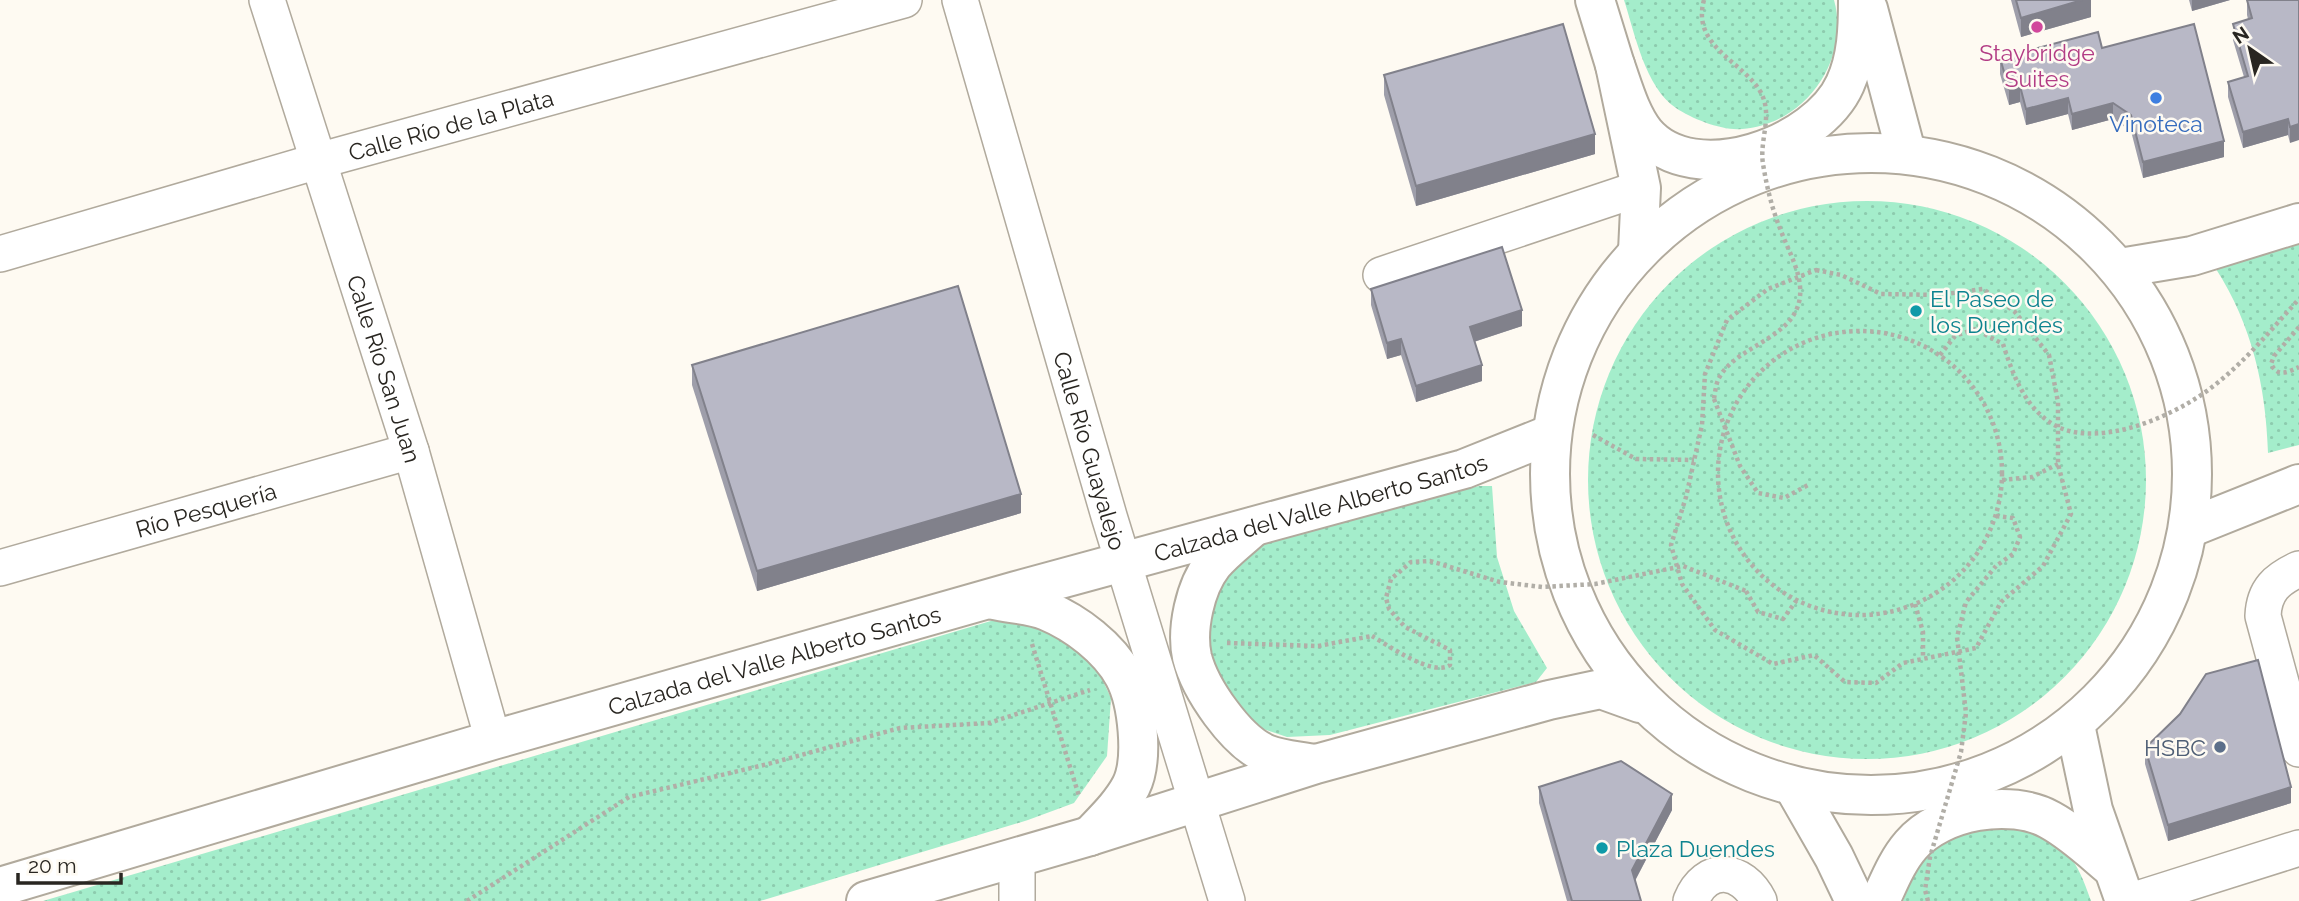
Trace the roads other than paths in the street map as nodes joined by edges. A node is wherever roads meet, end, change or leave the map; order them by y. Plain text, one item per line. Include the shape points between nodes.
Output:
1 (267, 0) edge
2 (904, 0) edge
3 (960, 0) edge
4 (1595, 0) edge
5 (1858, 0) edge
6 (1866, 0) edge
7 (1615, 65) junction
8 (1906, 152) junction
9 (318, 162) junction
10 (1641, 188) junction
11 (2299, 223) edge
12 (1638, 250) junction
13 (0, 254) edge
14 (2120, 268) junction
15 (1381, 275) dead end
16 (1549, 435) junction
17 (411, 451) junction
18 (2297, 492) edge
19 (1257, 523) junction
20 (2189, 528) junction
21 (1123, 562) junction
22 (0, 568) edge
23 (2299, 569) edge
24 (988, 599) junction
25 (1640, 703) junction
26 (2075, 725) junction
27 (493, 740) junction
28 (2299, 749) edge
29 (1316, 764) junction
30 (1795, 789) junction
31 (1195, 801) junction
32 (1086, 821) junction
33 (2299, 848) edge
34 (1017, 857) junction
35 (2110, 866) junction
36 (0, 887) edge
37 (866, 901) edge
38 (1017, 901) edge
39 (1227, 901) edge
40 (1691, 901) edge
41 (1759, 901) edge
42 (1855, 901) edge
43 (1880, 901) edge
44 (2124, 901) edge
45 (2131, 901) edge

1 - 9 street, Calle Río San Juan
2 - 9 street, Calle Río de la Plata
3 - 21 street, Calle Río Guayalejo
4 - 7 main road
5 - 7 main road via 1853,55 1834,102 1802,132 1741,156 1693,160 1646,134
6 - 8 main road
7 - 10 main road
8 - 12 main road via 1796,161 1716,191
8 - 14 main road via 1986,172 2060,211
9 - 13 street, Calle Río de la Plata
9 - 17 street, Calle Río San Juan
10 - 12 main road
10 - 15 street
11 - 14 main road via 2192,256
12 - 16 main road via 1579,336
14 - 20 main road via 2168,346 2193,436
16 - 19 main road, Calzada del Valle Alberto Santos via 1464,469
16 - 25 main road via 1551,532 1583,624
17 - 22 street, Río Pesquería
17 - 27 street, Calle Río San Juan
18 - 20 main road
19 - 21 main road, Calzada del Valle Alberto Santos
19 - 29 main road via 1212,565 1199,590 1191,619 1192,657 1209,695 1244,738 1266,754
20 - 26 main road via 2167,602 2148,636 2128,669
21 - 24 main road, Calzada del Valle Alberto Santos
21 - 31 street, Calle Río Guayalejo
23 - 28 street via 2278,579 2264,600 2263,616
24 - 27 main road, Calzada del Valle Alberto Santos
24 - 32 main road via 1045,610 1079,628 1124,676 1140,750 1132,784 1119,804
25 - 29 main road via 1601,689
25 - 30 main road via 1712,757
26 - 30 main road via 1990,775 1893,797
26 - 35 main road
27 - 36 main road, Calzada del Valle Alberto Santos
29 - 31 main road
30 - 42 main road
31 - 32 main road
31 - 39 street, Calle Río Guayalejo
32 - 34 main road
33 - 45 street
34 - 37 main road
34 - 38 street
35 - 43 main road via 2049,819 2021,808 1997,807 1926,832 1897,866
35 - 44 main road
40 - 41 street via 1697,888 1713,877 1739,876 1750,884

